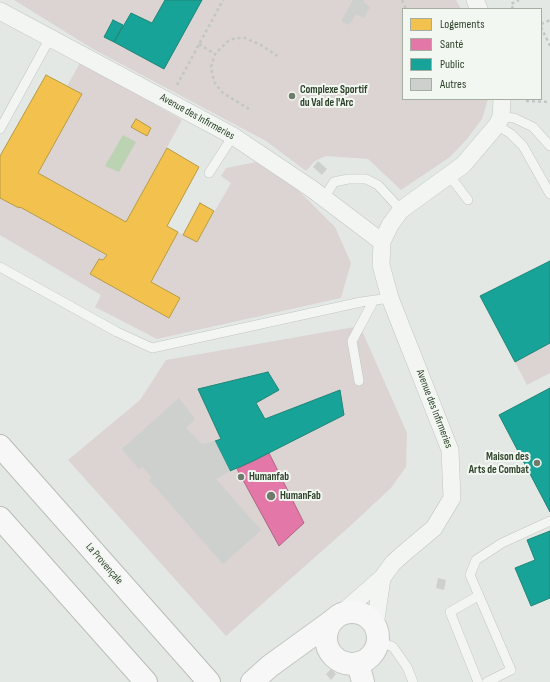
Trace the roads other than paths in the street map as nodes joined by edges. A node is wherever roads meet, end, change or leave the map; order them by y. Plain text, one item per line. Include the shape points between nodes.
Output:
1 (0, 11) edge
2 (50, 38) junction
3 (502, 100) edge
4 (499, 121) junction
5 (0, 129) edge
6 (233, 136) junction
7 (550, 146) edge
8 (209, 173) dead end
9 (449, 175) junction
10 (550, 194) edge
11 (324, 198) junction
12 (468, 200) dead end
13 (401, 210) junction
14 (382, 242) junction
15 (0, 267) edge
16 (382, 299) junction
17 (359, 381) dead end
18 (0, 446) edge
19 (0, 518) edge
20 (550, 521) edge
21 (0, 529) edge
22 (382, 578) junction
23 (69, 594) junction
24 (478, 596) junction
25 (337, 617) junction
26 (376, 634) junction
27 (328, 649) junction
28 (291, 651) junction
29 (360, 672) edge
30 (146, 682) edge
31 (209, 682) edge
32 (252, 682) edge
33 (413, 682) edge
34 (478, 682) edge
35 (487, 682) edge

1 - 2 street, Avenue des Infirmeries
2 - 5 lane
2 - 6 street, Avenue des Infirmeries
3 - 4 street
4 - 7 lane via 514,118 533,127
4 - 9 street, Avenue des Infirmeries via 463,165
4 - 10 lane via 523,146
6 - 8 lane
6 - 11 street, Avenue des Infirmeries
9 - 12 lane
9 - 13 street, Avenue des Infirmeries
11 - 13 lane via 334,182 366,179 378,186
11 - 14 street, Avenue des Infirmeries
13 - 14 street, Avenue des Infirmeries
14 - 16 street, Avenue des Infirmeries
15 - 16 lane via 117,332 152,348
16 - 17 lane via 352,341
16 - 22 street, Avenue des Infirmeries via 450,450 452,498 434,528 393,563
18 - 31 main road, La Provençale
19 - 23 main road
20 - 24 lane via 502,543 476,560 470,574
21 - 23 main road
22 - 25 street, Avenue des Infirmeries
22 - 26 street, Avenue des Infirmeries
23 - 30 main road
24 - 34 lane via 450,612
24 - 35 lane via 511,670
25 - 26 main road via 357,612 371,620
25 - 27 main road via 326,635
25 - 28 main road, Avenue des Infirmeries
26 - 29 main road via 371,655
26 - 33 lane via 394,647
27 - 28 main road
27 - 29 main road via 338,660 351,664
28 - 32 main road, Avenue des Infirmeries

